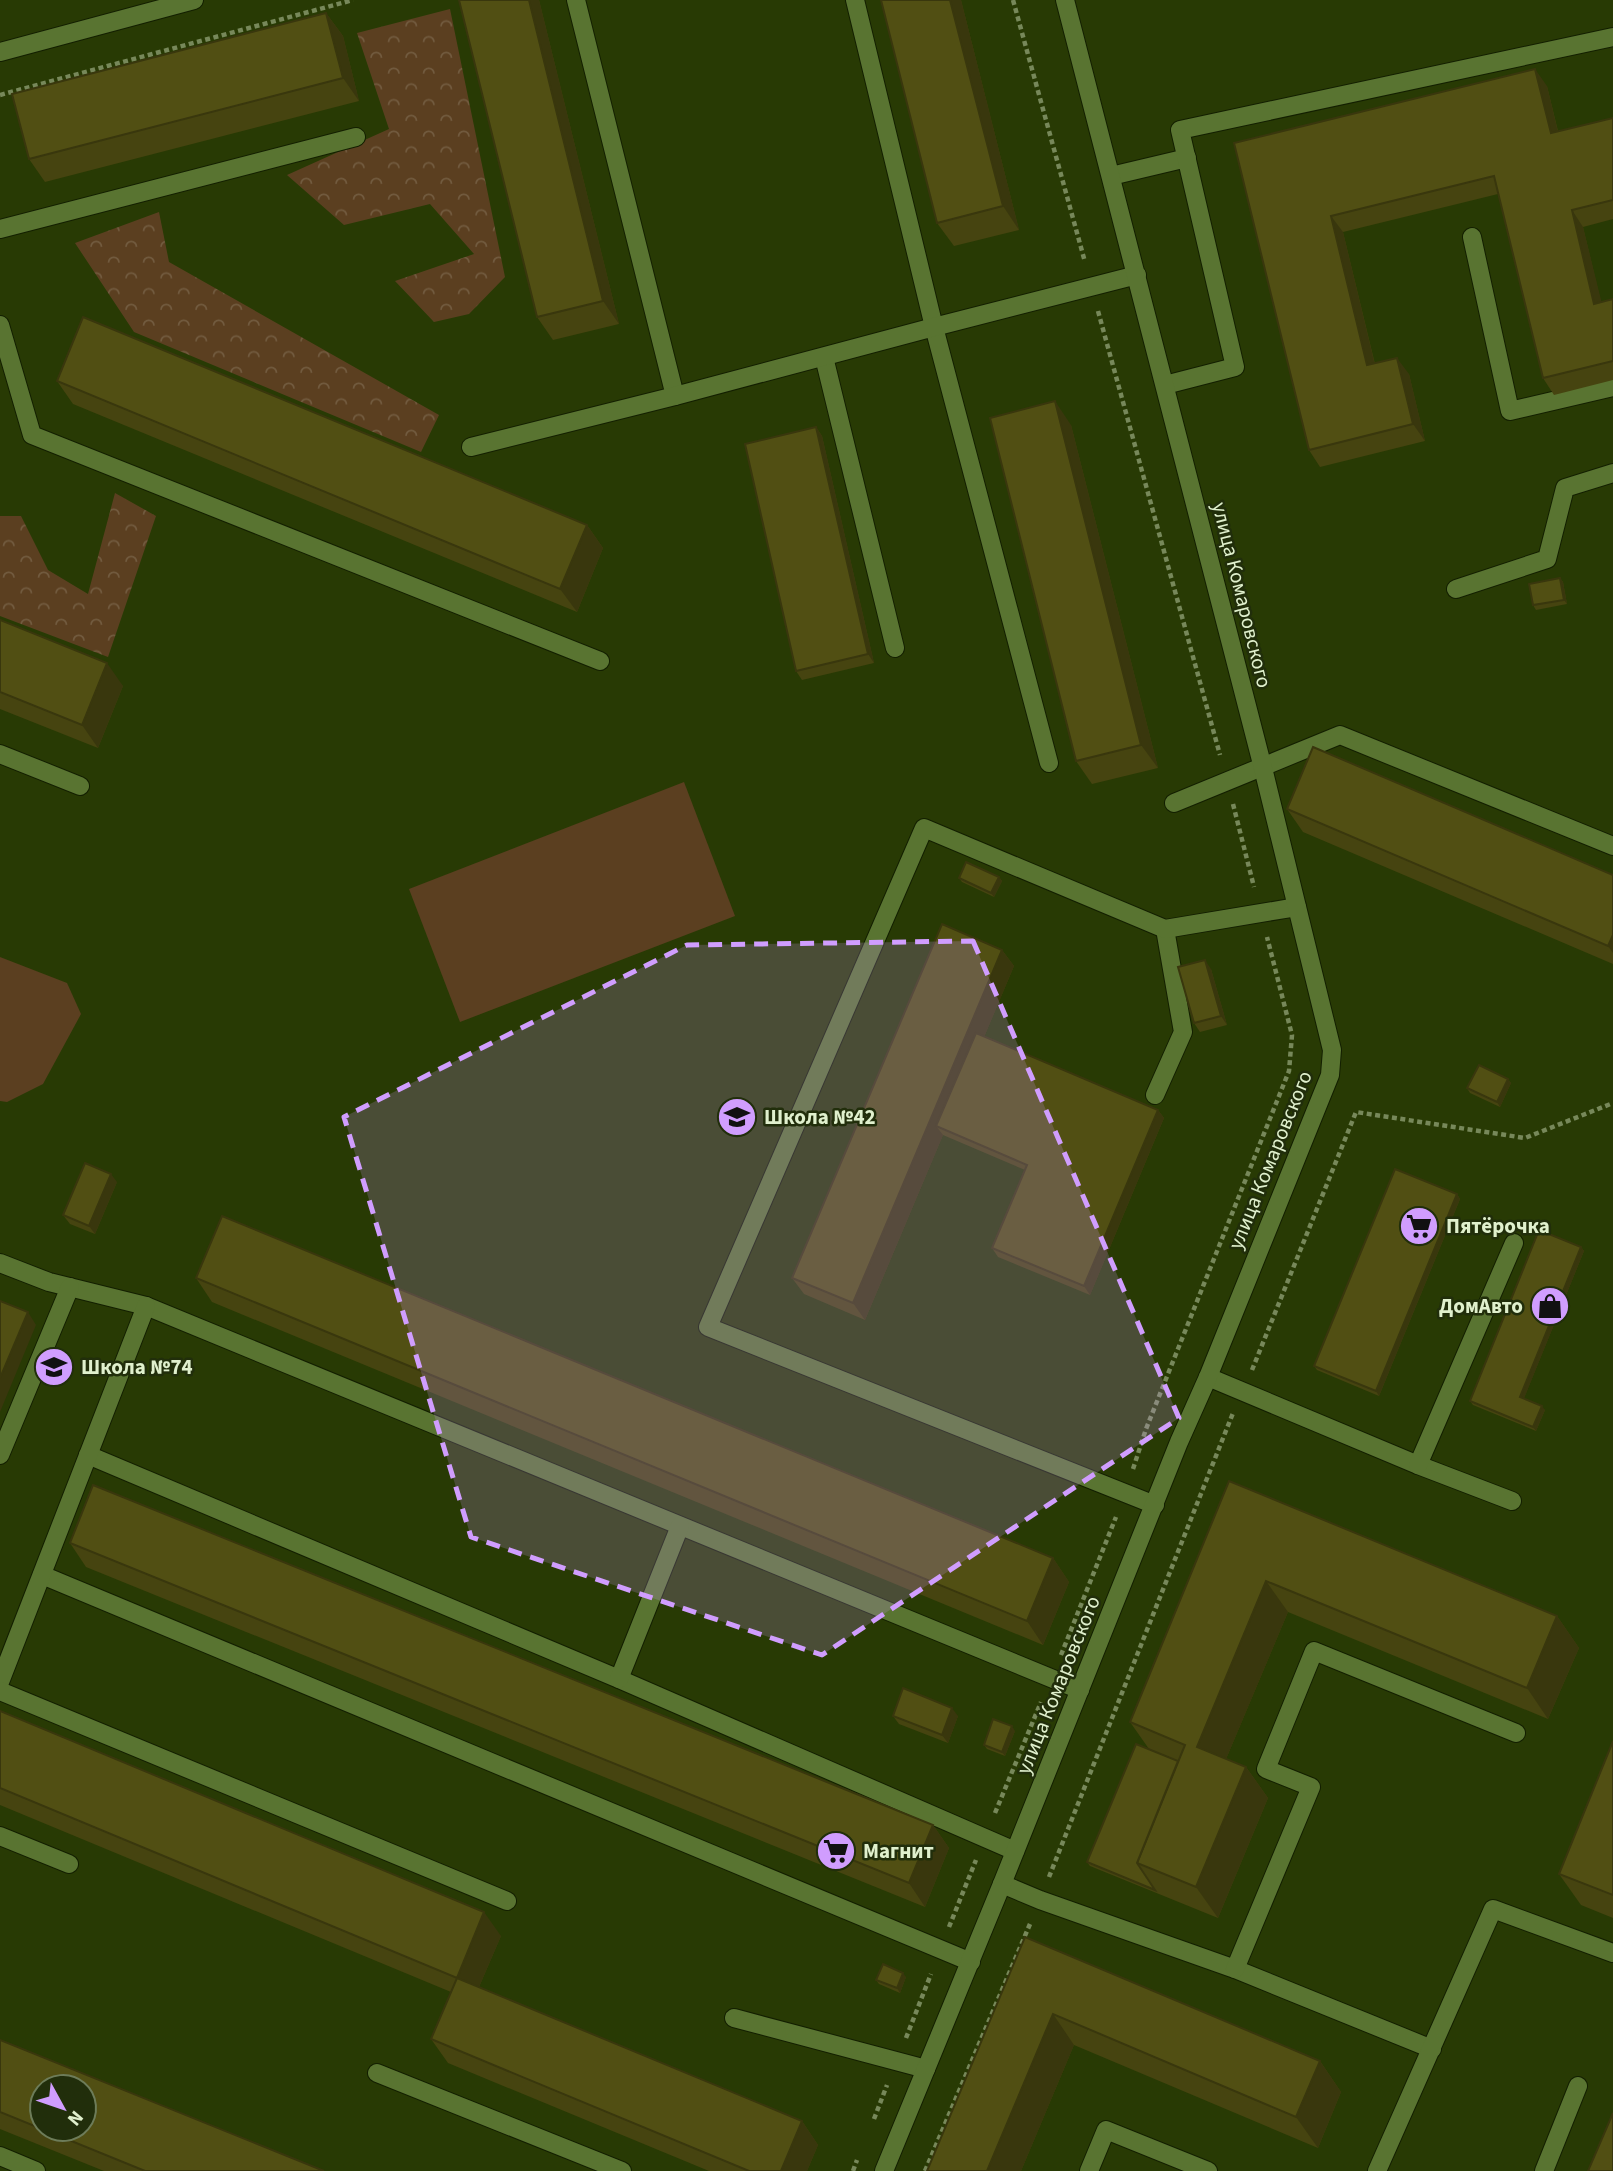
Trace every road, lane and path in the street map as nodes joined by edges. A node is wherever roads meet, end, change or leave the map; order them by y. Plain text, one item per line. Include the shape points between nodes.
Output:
1 (194, 0) edge
2 (353, 0) edge
3 (576, 0) edge
4 (855, 0) edge
5 (1013, 0) edge
6 (1065, 0) edge
7 (1613, 37) edge
8 (0, 52) edge
9 (0, 95) edge
10 (356, 137) dead end
11 (1187, 158) junction
12 (1111, 176) junction
13 (0, 229) edge
14 (1472, 237) dead end
15 (1137, 275) junction
16 (1092, 287) junction
17 (0, 325) edge
18 (934, 327) junction
19 (824, 357) junction
20 (1165, 385) junction
21 (1613, 387) edge
22 (675, 396) junction
23 (471, 447) dead end
24 (1613, 473) edge
25 (1457, 589) dead end
26 (895, 648) dead end
27 (600, 661) dead end
28 (0, 754) edge
29 (1049, 763) dead end
30 (1263, 768) junction
31 (1227, 781) junction
32 (80, 786) dead end
33 (1174, 803) dead end
34 (1613, 846) edge
35 (1297, 907) junction
36 (1261, 914) junction
37 (1165, 929) junction
38 (1154, 1095) dead end
39 (1613, 1103) edge
40 (1514, 1243) dead end
41 (0, 1263) edge
42 (70, 1287) junction
43 (146, 1306) junction
44 (1208, 1377) junction
45 (1242, 1392) junction
46 (0, 1455) edge
47 (88, 1455) junction
48 (1418, 1465) junction
49 (1125, 1493) junction
50 (1512, 1501) dead end
51 (1156, 1505) junction
52 (680, 1526) junction
53 (42, 1575) junction
54 (1051, 1678) junction
55 (619, 1679) junction
56 (0, 1682) edge
57 (1080, 1690) junction
58 (0, 1691) edge
59 (1516, 1732) edge
60 (0, 1836) edge
61 (984, 1838) junction
62 (1016, 1851) junction
63 (69, 1864) edge
64 (1002, 1884) junction
65 (1040, 1900) junction
66 (507, 1901) dead end
67 (941, 1949) junction
68 (1613, 1953) edge
69 (971, 1962) junction
70 (1236, 1969) junction
71 (734, 2018) dead end
72 (1432, 2049) junction
73 (897, 2061) junction
74 (926, 2069) junction
75 (377, 2073) dead end
76 (1578, 2086) dead end
77 (872, 2122) dead end
78 (0, 2156) edge
79 (858, 2159) dead end
80 (36, 2171) edge
81 (622, 2171) edge
82 (853, 2171) edge
83 (884, 2171) edge
84 (925, 2171) edge
85 (1089, 2171) edge
86 (1208, 2171) edge
87 (1377, 2171) edge
88 (1544, 2171) edge

1 - 8 street
2 - 9 path
3 - 22 street
4 - 18 street
5 - 16 path
6 - 12 street, улица Комаровского
7 - 11 street via 1180,130
10 - 13 street
11 - 12 street
11 - 20 street via 1235,367
12 - 15 street, улица Комаровского
14 - 21 street via 1510,411
15 - 16 street
15 - 20 street, улица Комаровского
16 - 18 street
16 - 31 path
17 - 27 street via 32,435
18 - 19 street
18 - 29 street
19 - 22 street
19 - 26 street
20 - 30 street, улица Комаровского
22 - 23 street
24 - 25 street via 1565,488 1547,559
28 - 32 street
30 - 31 street
30 - 34 street via 1340,735
30 - 35 street, улица Комаровского
31 - 33 street
31 - 36 path
35 - 36 street
35 - 44 street, улица Комаровского via 1332,1050 1330,1075
36 - 37 street
36 - 49 path via 1292,1035 1289,1071 1146,1429
37 - 38 street via 1184,1032
37 - 49 street via 924,828 708,1328
39 - 45 path via 1525,1138 1356,1112
40 - 48 street
41 - 42 street
42 - 43 street
42 - 46 street
43 - 47 street
43 - 52 street
44 - 45 street
44 - 51 street, улица Комаровского
45 - 48 street
45 - 65 path
47 - 53 street
47 - 55 street
48 - 50 street
49 - 51 street
49 - 54 path
51 - 57 street, улица Комаровского
52 - 54 street
52 - 55 street
53 - 56 street
53 - 67 street
54 - 57 street
54 - 61 path
55 - 61 street
57 - 62 street, улица Комаровского
58 - 66 street
59 - 70 street via 1314,1651 1266,1769 1311,1787
60 - 63 street
61 - 62 street
61 - 67 path
62 - 64 street, улица Комаровского
64 - 65 street
64 - 69 street, улица Комаровского
65 - 70 street
65 - 84 path
67 - 69 street
67 - 73 path
68 - 72 street via 1493,1909
69 - 74 street, улица Комаровского
70 - 72 street
71 - 73 street
72 - 87 street
73 - 74 street
73 - 77 path
74 - 83 street, улица Комаровского
75 - 81 street
76 - 88 street
78 - 80 street
79 - 82 path
85 - 86 street via 1106,2130

